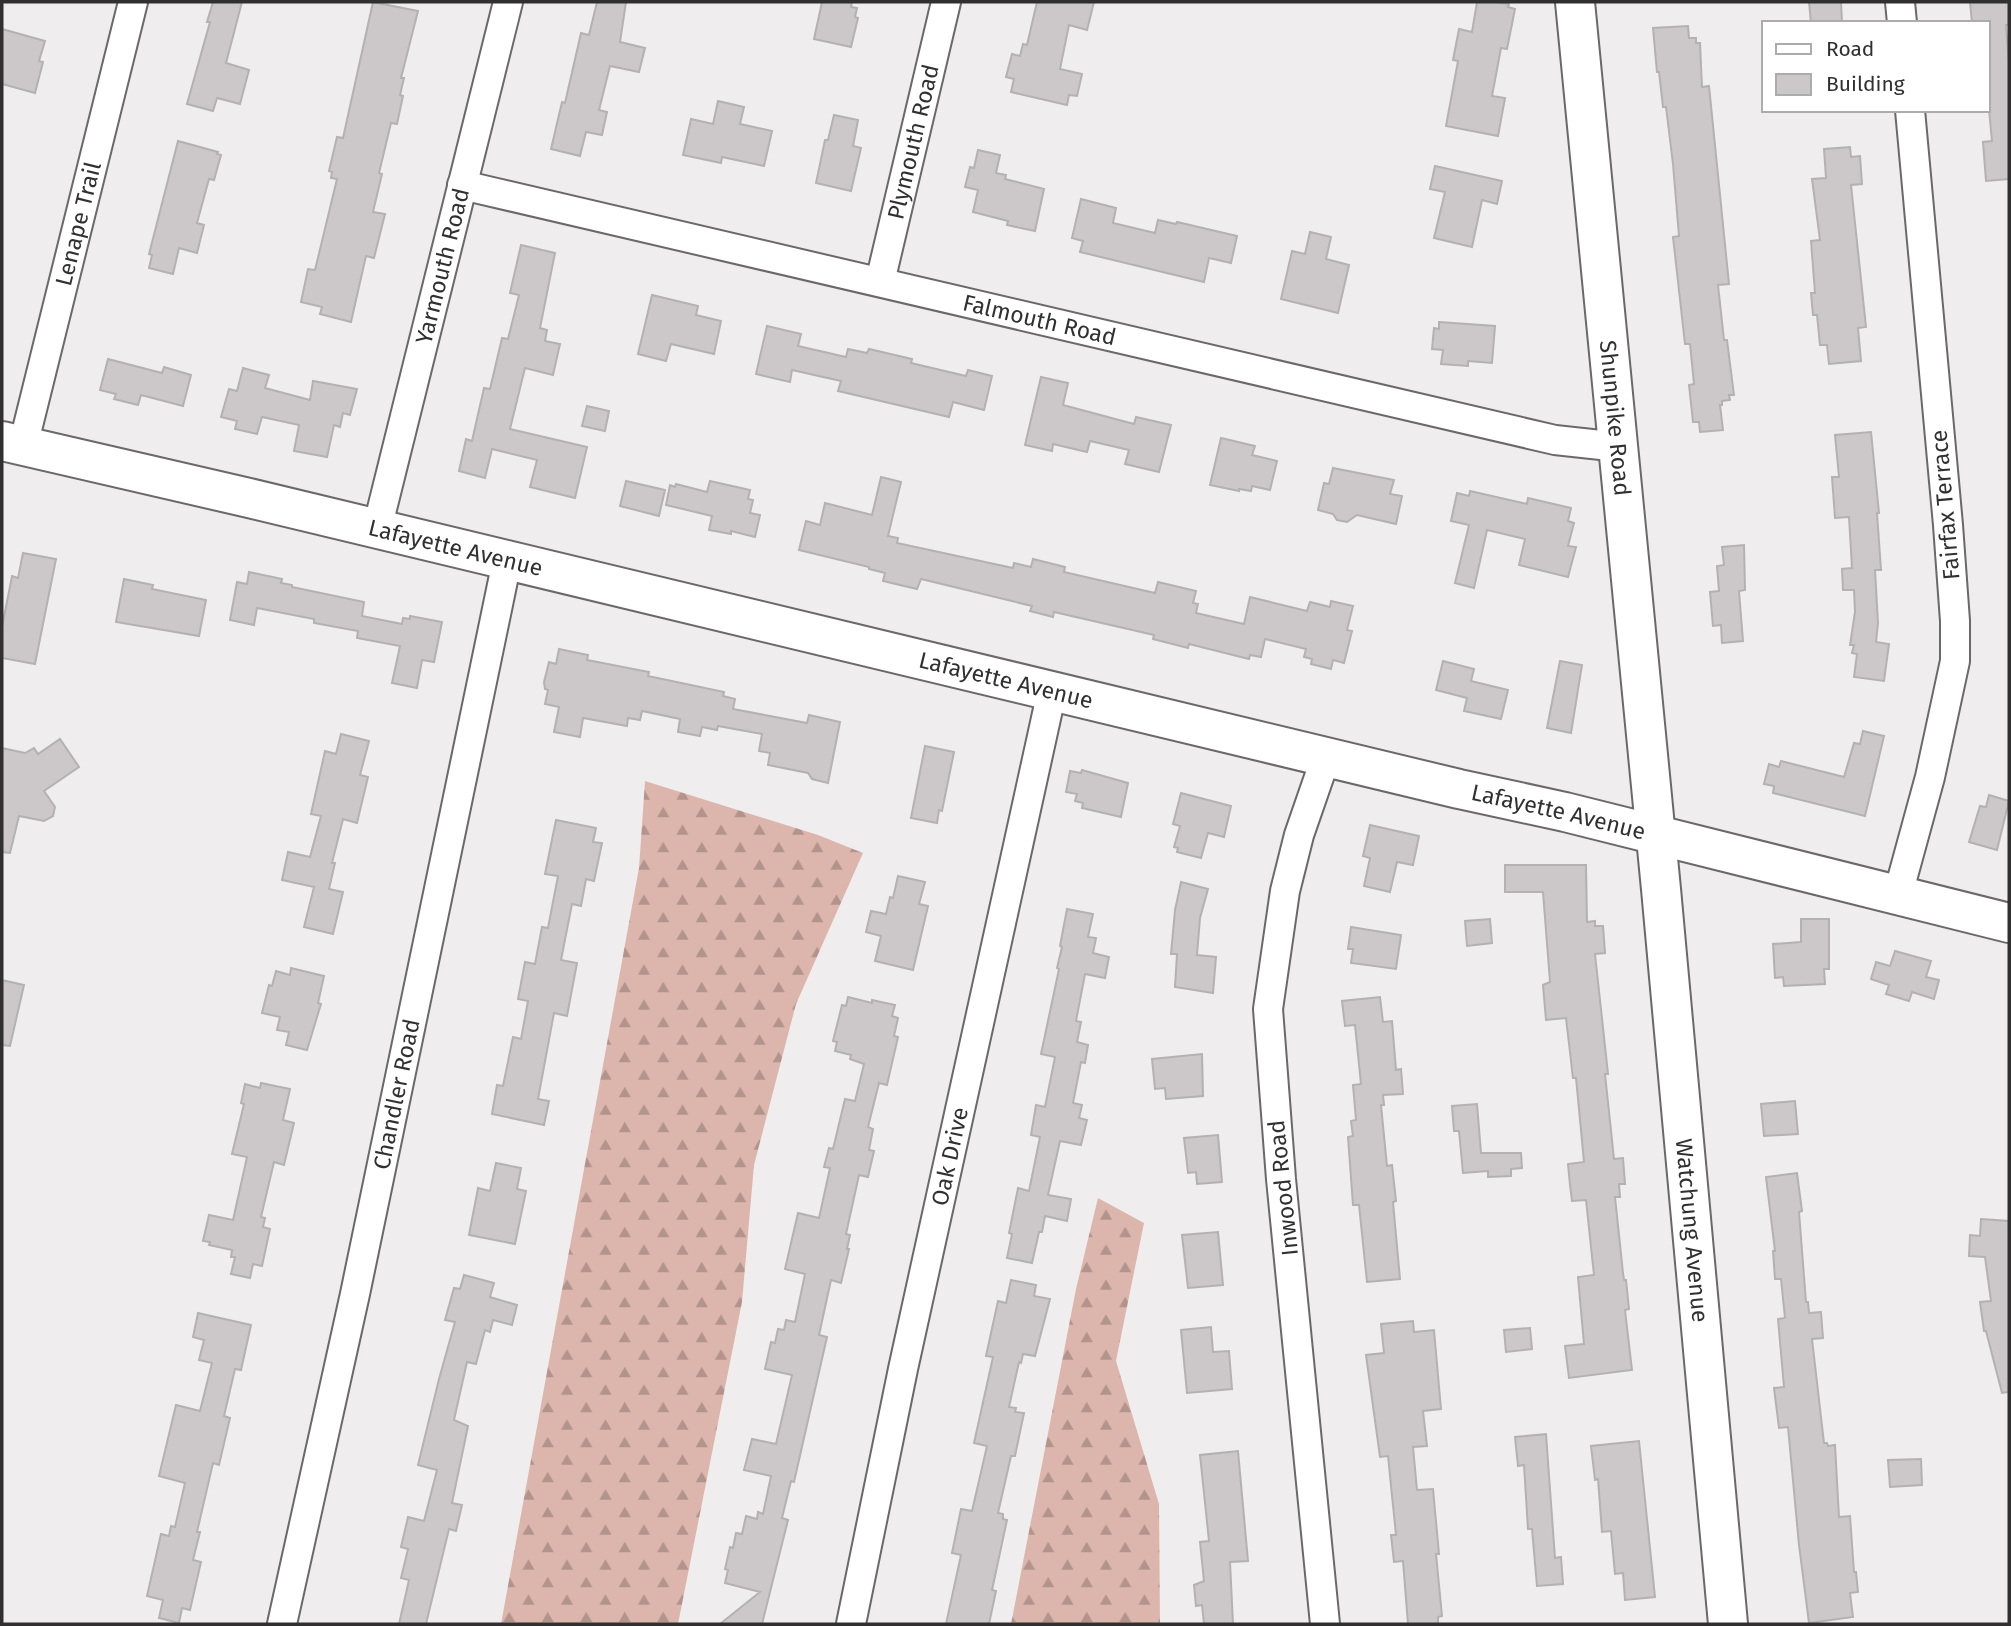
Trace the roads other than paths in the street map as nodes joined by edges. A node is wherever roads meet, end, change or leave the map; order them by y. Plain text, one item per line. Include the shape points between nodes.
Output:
1 (134, 2) edge
2 (508, 2) edge
3 (946, 2) edge
4 (1575, 2) edge
5 (1900, 2) edge
6 (1902, 21) edge
7 (1910, 112) edge
8 (463, 185) junction
9 (880, 282) junction
10 (13, 444) edge
11 (1618, 444) junction
12 (377, 529) junction
13 (507, 561) junction
14 (1052, 691) junction
15 (1326, 757) junction
16 (1655, 835) junction
17 (1898, 894) junction
18 (2009, 923) edge
19 (282, 1624) edge
20 (851, 1624) edge
21 (1325, 1624) edge
22 (1728, 1624) edge

1 - 10 street, Lenape Trail
2 - 8 street, Yarmouth Road
3 - 9 street, Plymouth Road
4 - 11 street, Shunpike Road
5 - 6 street
7 - 17 street, Fairfax Terrace via 1948,525 1955,661
8 - 9 street, Falmouth Road
8 - 12 street, Yarmouth Road
9 - 11 street, Falmouth Road via 1555,440
10 - 12 street, Lafayette Avenue
11 - 16 street, Shunpike Road
12 - 13 street, Lafayette Avenue
13 - 14 street, Lafayette Avenue
13 - 19 street, Chandler Road
14 - 15 street, Lafayette Avenue
14 - 20 street, Oak Drive
15 - 16 street, Lafayette Avenue
15 - 21 street, Inwood Road via 1285,891 1268,1009
16 - 17 street, Lafayette Avenue
16 - 22 street, Watchung Avenue
17 - 18 street, Lafayette Avenue

